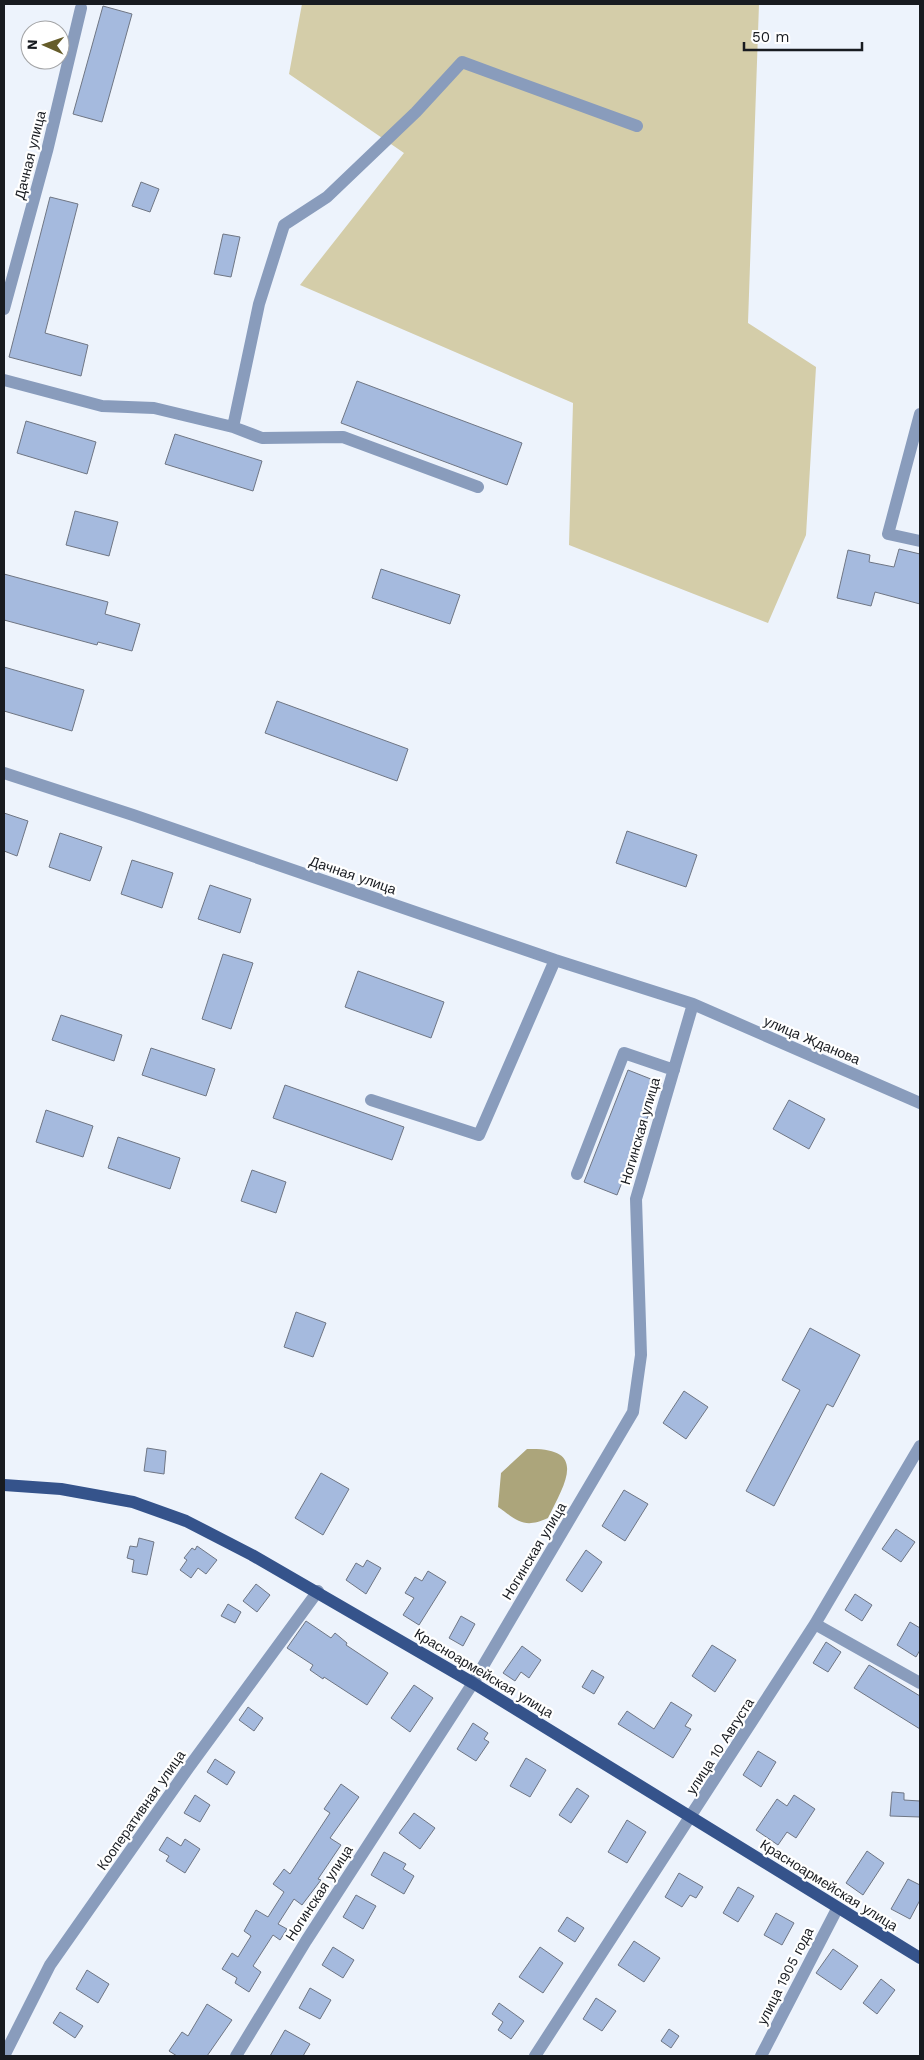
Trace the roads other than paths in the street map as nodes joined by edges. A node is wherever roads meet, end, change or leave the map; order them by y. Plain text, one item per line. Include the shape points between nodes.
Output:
1 (81, 8) dead end
2 (637, 126) dead end
3 (4, 309) edge
4 (4, 380) edge
5 (920, 414) edge
6 (233, 427) junction
7 (478, 487) dead end
8 (920, 541) edge
9 (4, 773) edge
10 (555, 960) junction
11 (693, 1004) junction
12 (674, 1070) junction
13 (371, 1100) dead end
14 (920, 1102) edge
15 (577, 1174) dead end
16 (920, 1446) edge
17 (4, 1484) edge
18 (318, 1591) junction
19 (815, 1624) junction
20 (474, 1682) junction
21 (920, 1683) edge
22 (692, 1817) junction
23 (837, 1909) junction
24 (920, 1958) edge
25 (4, 2056) edge
26 (236, 2056) edge
27 (535, 2056) edge
28 (761, 2056) edge

1 - 3 street, Дачная улица via 47,151
2 - 6 street via 462,62 416,112 328,197 284,225 259,304
4 - 6 street via 102,406 154,408
5 - 8 street via 888,534
6 - 7 street via 262,438 343,437
9 - 10 street, Дачная улица
10 - 11 street, Дачная улица
10 - 13 street via 479,1135
11 - 12 street, Ногинская улица
11 - 14 street, улица Жданова
12 - 15 street via 624,1053
12 - 20 street, Ногинская улица via 636,1199 641,1356 633,1412
16 - 19 street, улица 10 Августа
17 - 18 main road, Красноармейская улица via 61,1489 133,1502 186,1521
18 - 20 main road, Красноармейская улица
18 - 25 street, Кооперативная улица via 50,1965
19 - 21 street
19 - 22 street, улица 10 Августа
20 - 22 main road, Красноармейская улица
20 - 26 street, Ногинская улица via 306,1940
22 - 23 main road, Красноармейская улица
22 - 27 street, улица 10 Августа
23 - 24 main road, Красноармейская улица
23 - 28 street, улица 1905 года

